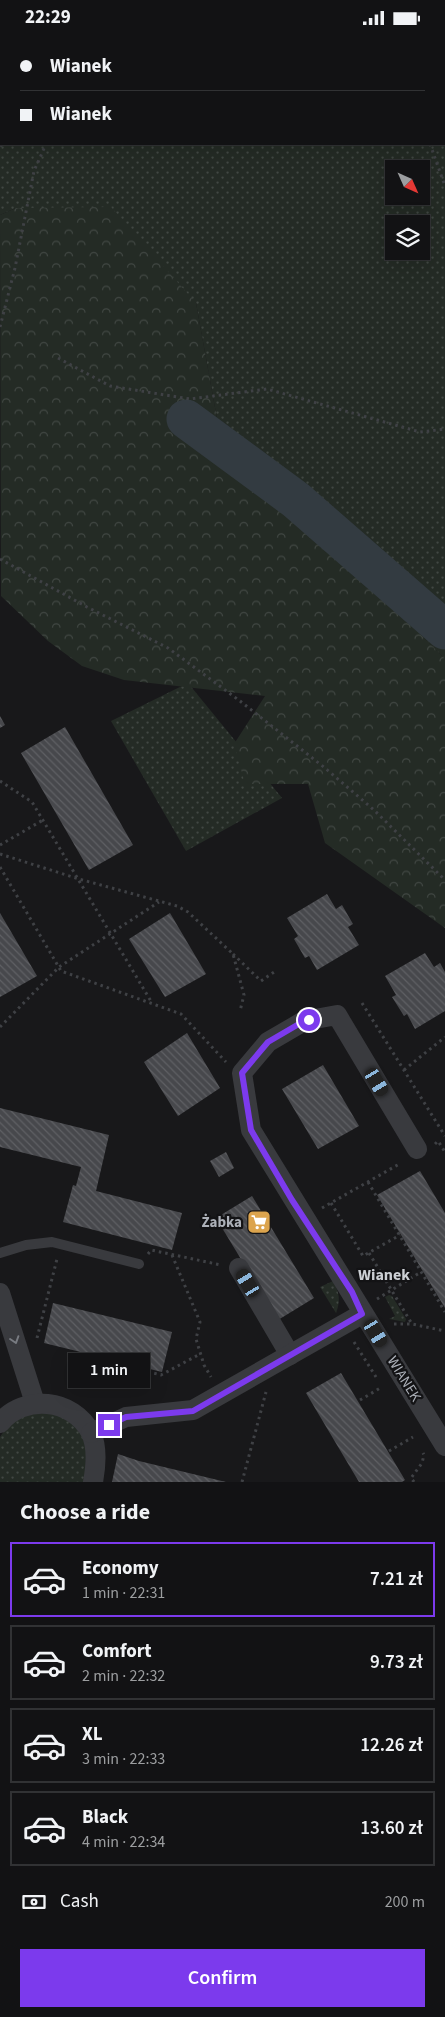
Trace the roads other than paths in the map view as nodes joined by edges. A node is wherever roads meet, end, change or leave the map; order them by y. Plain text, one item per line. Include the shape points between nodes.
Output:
1 (411, 1155) road end
2 (0, 1253) edge
3 (139, 1263) road end
4 (238, 1267) dead end
5 (0, 1293) edge
6 (367, 1308) junction
7 (290, 1355) junction
8 (35, 1403) junction
9 (0, 1423) edge
10 (91, 1433) junction
11 (445, 1445) edge
12 (93, 1482) edge

1 - 6 street, WIANEK via 336,1015 304,1021 268,1042 242,1073 251,1130 292,1200 352,1292
2 - 3 lane via 52,1242
4 - 7 street
5 -> 8 street
6 - 7 street
6 - 11 street, WIANEK via 376,1333
7 - 10 street via 193,1411 126,1417
8 - 9 street via 17,1409
8 - 10 street via 55,1405 70,1412
10 - 12 street via 96,1449

